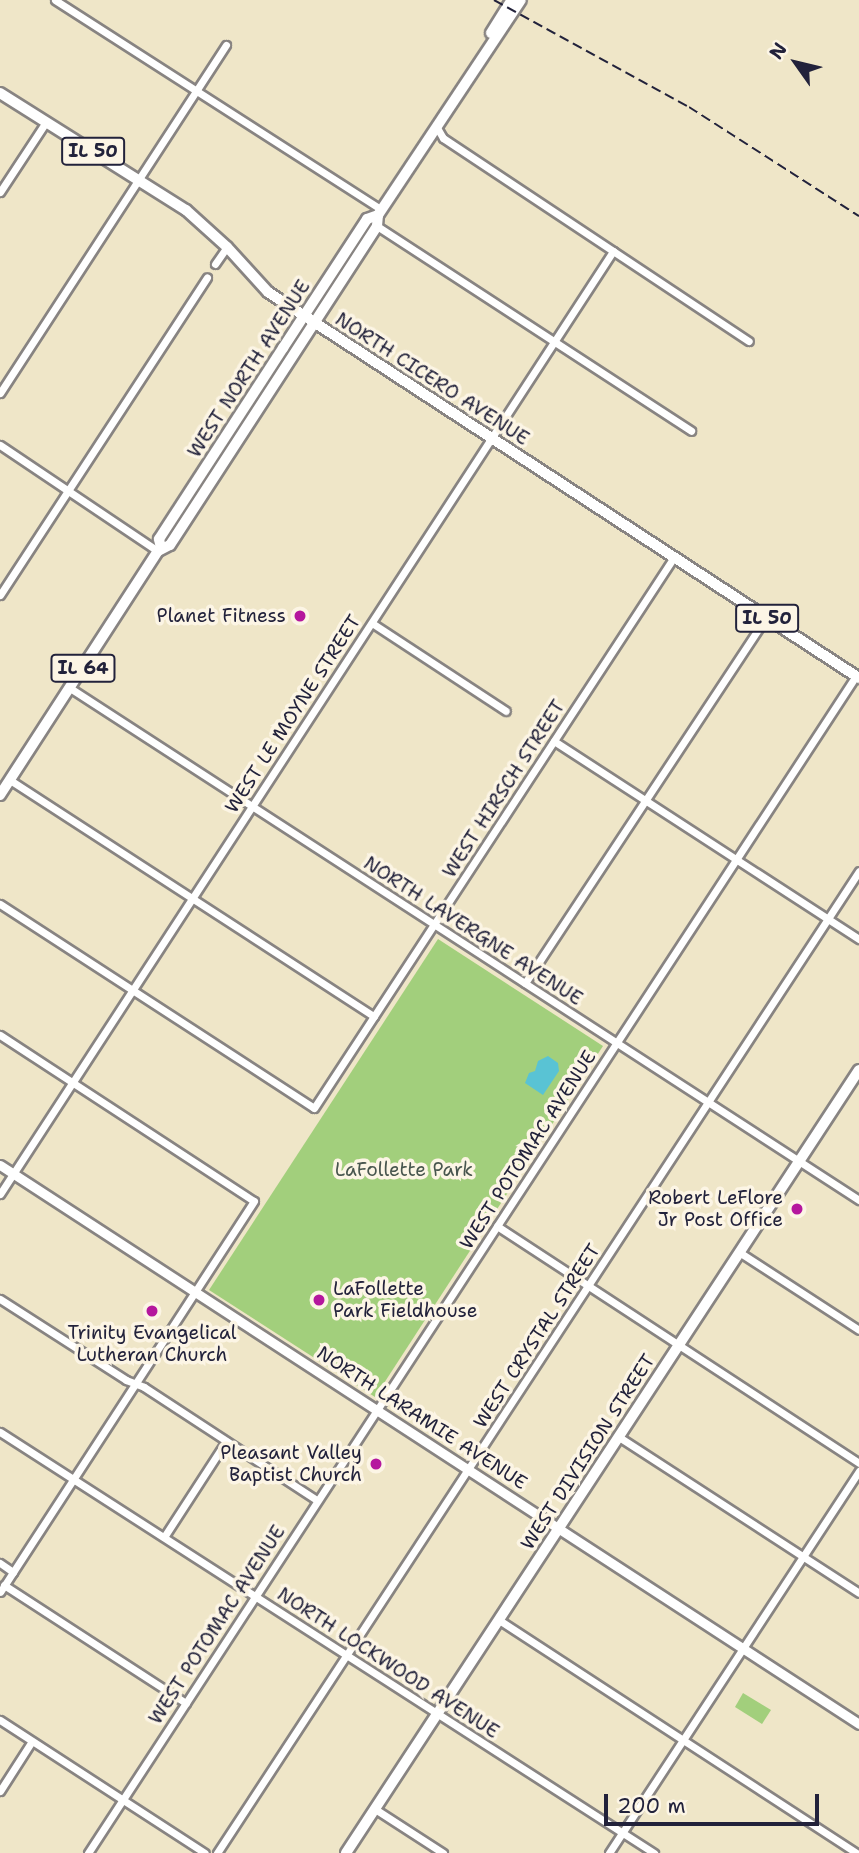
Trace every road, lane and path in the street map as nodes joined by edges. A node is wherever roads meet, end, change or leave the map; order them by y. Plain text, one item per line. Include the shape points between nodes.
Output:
1 (55, 0) edge
2 (512, 0) edge
3 (521, 0) edge
4 (226, 45) dead end
5 (472, 69) junction
6 (196, 90) junction
7 (0, 93) edge
8 (46, 121) junction
9 (436, 125) junction
10 (138, 180) junction
11 (0, 192) edge
12 (379, 216) junction
13 (227, 247) junction
14 (613, 251) junction
15 (215, 264) dead end
16 (207, 278) dead end
17 (304, 316) junction
18 (314, 323) junction
19 (749, 341) dead end
20 (554, 342) junction
21 (0, 393) edge
22 (691, 431) dead end
23 (492, 438) junction
24 (0, 445) edge
25 (67, 491) junction
26 (160, 550) junction
27 (674, 557) junction
28 (0, 595) edge
29 (766, 617) junction
30 (372, 623) junction
31 (858, 677) edge
32 (70, 688) junction
33 (506, 711) dead end
34 (554, 741) junction
35 (10, 779) junction
36 (0, 795) edge
37 (646, 800) junction
38 (252, 806) junction
39 (737, 859) junction
40 (859, 871) edge
41 (193, 898) junction
42 (0, 904) edge
43 (828, 918) junction
44 (434, 925) junction
45 (859, 939) edge
46 (525, 983) junction
47 (133, 990) junction
48 (374, 1016) junction
49 (0, 1035) edge
50 (617, 1043) junction
51 (859, 1069) edge
52 (73, 1082) junction
53 (708, 1102) junction
54 (799, 1161) junction
55 (0, 1165) edge
56 (13, 1174) junction
57 (0, 1194) edge
58 (859, 1200) edge
59 (497, 1226) junction
60 (739, 1252) junction
61 (588, 1286) junction
62 (195, 1292) junction
63 (0, 1299) edge
64 (859, 1330) edge
65 (678, 1345) junction
66 (135, 1384) junction
67 (376, 1409) junction
68 (0, 1432) edge
69 (619, 1437) junction
70 (226, 1441) junction
71 (859, 1463) edge
72 (468, 1469) junction
73 (859, 1471) edge
74 (74, 1479) junction
75 (317, 1500) junction
76 (559, 1528) junction
77 (164, 1537) junction
78 (803, 1556) junction
79 (0, 1563) edge
80 (13, 1572) junction
81 (2, 1588) edge
82 (859, 1593) edge
83 (255, 1596) junction
84 (499, 1620) junction
85 (743, 1648) junction
86 (347, 1655) junction
87 (186, 1703) junction
88 (438, 1714) junction
89 (0, 1720) edge
90 (859, 1724) edge
91 (683, 1740) junction
92 (32, 1741) junction
93 (0, 1791) edge
94 (123, 1800) junction
95 (375, 1809) junction
96 (622, 1833) junction
97 (88, 1853) edge
98 (205, 1853) edge
99 (217, 1853) edge
100 (346, 1853) edge
101 (443, 1853) edge
102 (609, 1853) edge
103 (654, 1853) edge
104 (857, 1853) edge

1 - 6 street
2 - 5 main road, WEST NORTH AVENUE / IL 64 via 474,58
3 - 5 main road, WEST NORTH AVENUE / IL 64
4 - 6 street
5 - 9 main road, WEST NORTH AVENUE / IL 64
6 - 10 street
6 - 12 street
7 - 8 main road, NORTH CICERO AVENUE / IL 50
8 - 10 main road, NORTH CICERO AVENUE / IL 50
8 - 11 street
9 - 12 main road, WEST NORTH AVENUE / IL 64
9 - 14 street via 443,138
10 - 13 main road, NORTH CICERO AVENUE / IL 50 via 186,210
10 - 21 street
12 - 17 main road, WEST NORTH AVENUE / IL 64 via 368,219
12 - 18 main road, WEST NORTH AVENUE / IL 64
12 - 20 street
13 - 15 street
13 - 17 main road, NORTH CICERO AVENUE / IL 50 via 264,289
14 - 19 street
14 - 20 street, WEST LE MOYNE STREET
16 - 25 street
17 - 18 main road, NORTH CICERO AVENUE / IL 50
17 - 26 main road, WEST NORTH AVENUE / IL 64 via 159,539
18 - 23 main road, NORTH CICERO AVENUE / IL 50
18 - 26 main road, WEST NORTH AVENUE / IL 64 via 170,545
20 - 22 street
20 - 23 street, WEST LE MOYNE STREET
23 - 27 main road, NORTH CICERO AVENUE / IL 50
23 - 30 street, WEST LE MOYNE STREET
24 - 25 street
25 - 26 street
25 - 28 street
26 - 32 main road, WEST NORTH AVENUE / IL 64
27 - 29 main road, NORTH CICERO AVENUE / IL 50
27 - 34 street, WEST HIRSCH STREET
29 - 31 main road, NORTH CICERO AVENUE / IL 50
29 - 37 street
30 - 33 street
30 - 38 street, WEST LE MOYNE STREET
31 - 39 street, WEST POTOMAC AVENUE
32 - 35 main road, WEST NORTH AVENUE / IL 64
32 - 38 street, NORTH LAVERGNE AVENUE
34 - 37 street
34 - 44 street, WEST HIRSCH STREET
35 - 36 main road, WEST NORTH AVENUE / IL 64
35 - 41 street
37 - 39 street
37 - 46 street
38 - 41 street, WEST LE MOYNE STREET
38 - 44 street, NORTH LAVERGNE AVENUE
39 - 43 street
39 - 50 street, WEST POTOMAC AVENUE
40 - 43 street, WEST CRYSTAL STREET
41 - 47 street, WEST LE MOYNE STREET
41 - 48 street
42 - 47 street
43 - 45 street
43 - 53 street, WEST CRYSTAL STREET
44 - 46 street, NORTH LAVERGNE AVENUE
44 - 48 street, WEST HIRSCH STREET
46 - 50 street, NORTH LAVERGNE AVENUE
47 - 48 street, WEST HIRSCH STREET via 314,1108
47 - 52 street, WEST LE MOYNE STREET
49 - 52 street
50 - 53 street, NORTH LAVERGNE AVENUE
50 - 59 street, WEST POTOMAC AVENUE
51 - 54 main road, WEST DIVISION STREET
52 - 56 street, WEST LE MOYNE STREET
52 - 62 street via 254,1201
53 - 54 street, NORTH LAVERGNE AVENUE
53 - 61 street, WEST CRYSTAL STREET
54 - 58 street, NORTH LAVERGNE AVENUE
54 - 60 main road, WEST DIVISION STREET
55 - 56 street, NORTH LARAMIE AVENUE
56 - 57 street, WEST LE MOYNE STREET
56 - 62 street, NORTH LARAMIE AVENUE
59 - 61 street
59 - 67 street, WEST POTOMAC AVENUE
60 - 64 street
60 - 65 main road, WEST DIVISION STREET
61 - 65 street
61 - 72 street, WEST CRYSTAL STREET
62 - 66 street
62 - 67 street, NORTH LARAMIE AVENUE
63 - 66 street
65 - 69 main road, WEST DIVISION STREET
65 - 71 street
66 - 70 street
66 - 74 street
67 - 72 street, NORTH LARAMIE AVENUE
67 - 75 street, WEST POTOMAC AVENUE
68 - 74 street, NORTH LOCKWOOD AVENUE
69 - 76 main road, WEST DIVISION STREET
69 - 78 street
70 - 75 street
70 - 77 street
72 - 76 street, NORTH LARAMIE AVENUE
72 - 86 street, WEST CRYSTAL STREET
73 - 78 street
74 - 77 street, NORTH LOCKWOOD AVENUE
74 - 80 street
75 - 83 street, WEST POTOMAC AVENUE
76 - 84 main road, WEST DIVISION STREET
76 - 85 street, NORTH LARAMIE AVENUE
77 - 83 street, NORTH LOCKWOOD AVENUE
78 - 82 street
78 - 85 street
79 - 80 street
80 - 81 street
81 - 87 street
83 - 86 street, NORTH LOCKWOOD AVENUE
83 - 87 street, WEST POTOMAC AVENUE
84 - 88 main road, WEST DIVISION STREET
84 - 91 street
85 - 90 street, NORTH LARAMIE AVENUE
85 - 91 street
86 - 88 street, NORTH LOCKWOOD AVENUE
86 - 99 street, WEST CRYSTAL STREET
87 - 94 street, WEST POTOMAC AVENUE
88 - 95 main road, WEST DIVISION STREET
88 - 96 street, NORTH LOCKWOOD AVENUE
89 - 92 street
91 - 96 street
91 - 104 street
92 - 93 street
92 - 94 street
94 - 97 street, WEST POTOMAC AVENUE
94 - 98 street
95 - 100 main road, WEST DIVISION STREET
95 - 101 street
96 - 102 street
96 - 103 street, NORTH LOCKWOOD AVENUE

